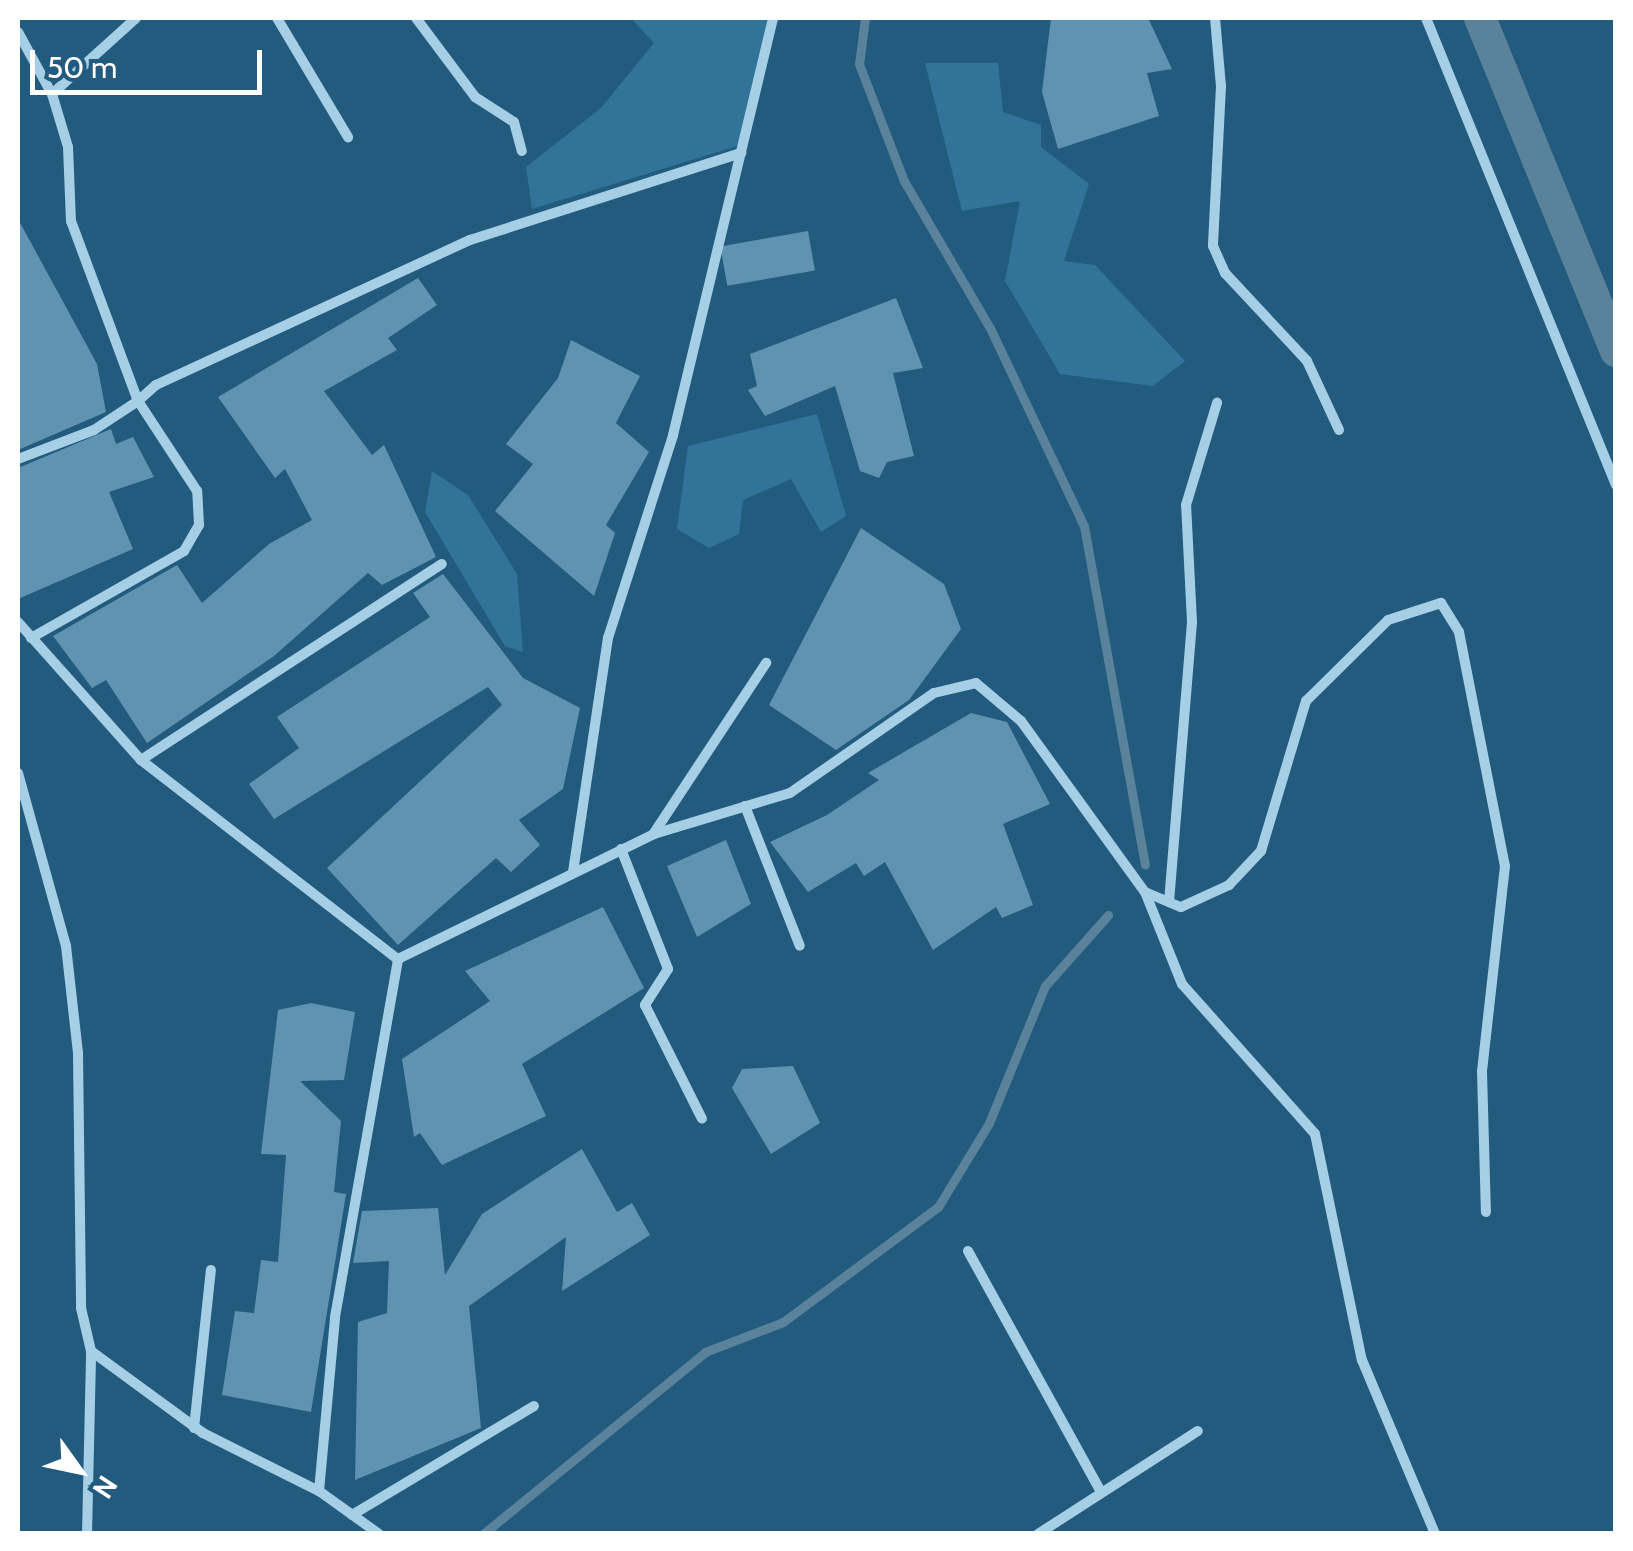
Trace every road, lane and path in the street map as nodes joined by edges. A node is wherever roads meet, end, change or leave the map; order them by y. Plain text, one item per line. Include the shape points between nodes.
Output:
1 (136, 18) edge
2 (276, 18) edge
3 (416, 18) edge
4 (774, 18) edge
5 (1214, 18) edge
6 (1426, 18) edge
7 (18, 32) edge
8 (52, 94) junction
9 (348, 136) dead end
10 (522, 151) dead end
11 (742, 154) junction
12 (138, 401) junction
13 (1217, 403) dead end
14 (1339, 430) dead end
15 (18, 459) edge
16 (1616, 485) edge
17 (442, 564) dead end
18 (18, 622) edge
19 (32, 638) junction
20 (766, 663) dead end
21 (141, 760) junction
22 (18, 773) edge
23 (744, 806) junction
24 (654, 834) junction
25 (621, 849) junction
26 (573, 872) junction
27 (1145, 892) junction
28 (1169, 902) junction
29 (800, 946) dead end
30 (398, 959) junction
31 (702, 1119) dead end
32 (1486, 1212) dead end
33 (968, 1251) dead end
34 (211, 1270) dead end
35 (91, 1351) junction
36 (534, 1406) dead end
37 (194, 1428) junction
38 (1198, 1431) dead end
39 (319, 1491) junction
40 (1101, 1492) junction
41 (352, 1515) junction
42 (88, 1534) edge
43 (379, 1534) edge
44 (1038, 1534) edge
45 (1434, 1534) edge

1 - 8 street
2 - 9 street
3 - 10 street via 475,96 514,122
4 - 11 street
5 - 14 street via 1222,86 1213,246 1225,273 1307,361
6 - 16 street
7 - 8 street
8 - 12 street via 68,147 71,221
11 - 12 street via 470,240
11 - 26 street via 668,452 608,638
12 - 15 street via 94,430
12 - 19 street via 197,491 199,525 184,550
13 - 28 street via 1186,504 1192,622
17 - 21 street
18 - 19 street
19 - 21 street
20 - 24 street
21 - 30 street
22 - 35 street via 45,844 66,946 78,1053 81,1308
23 - 24 street
23 - 27 street via 790,793 934,694 976,683 1020,721
23 - 29 street
24 - 25 street
25 - 26 street
25 - 31 street via 668,969 645,1005
26 - 30 street
27 - 28 street
27 - 45 street via 1182,984 1314,1134 1362,1360
28 - 32 street via 1181,907 1229,885 1261,852 1306,701 1354,646 1409,607 1441,603 1453,615 1506,890 1482,1072
30 - 39 street via 335,1316
33 - 40 street
34 - 37 street
35 - 37 street
35 - 42 street
36 - 41 street
37 - 39 street
38 - 40 street
39 - 41 street
40 - 44 street
41 - 43 street

